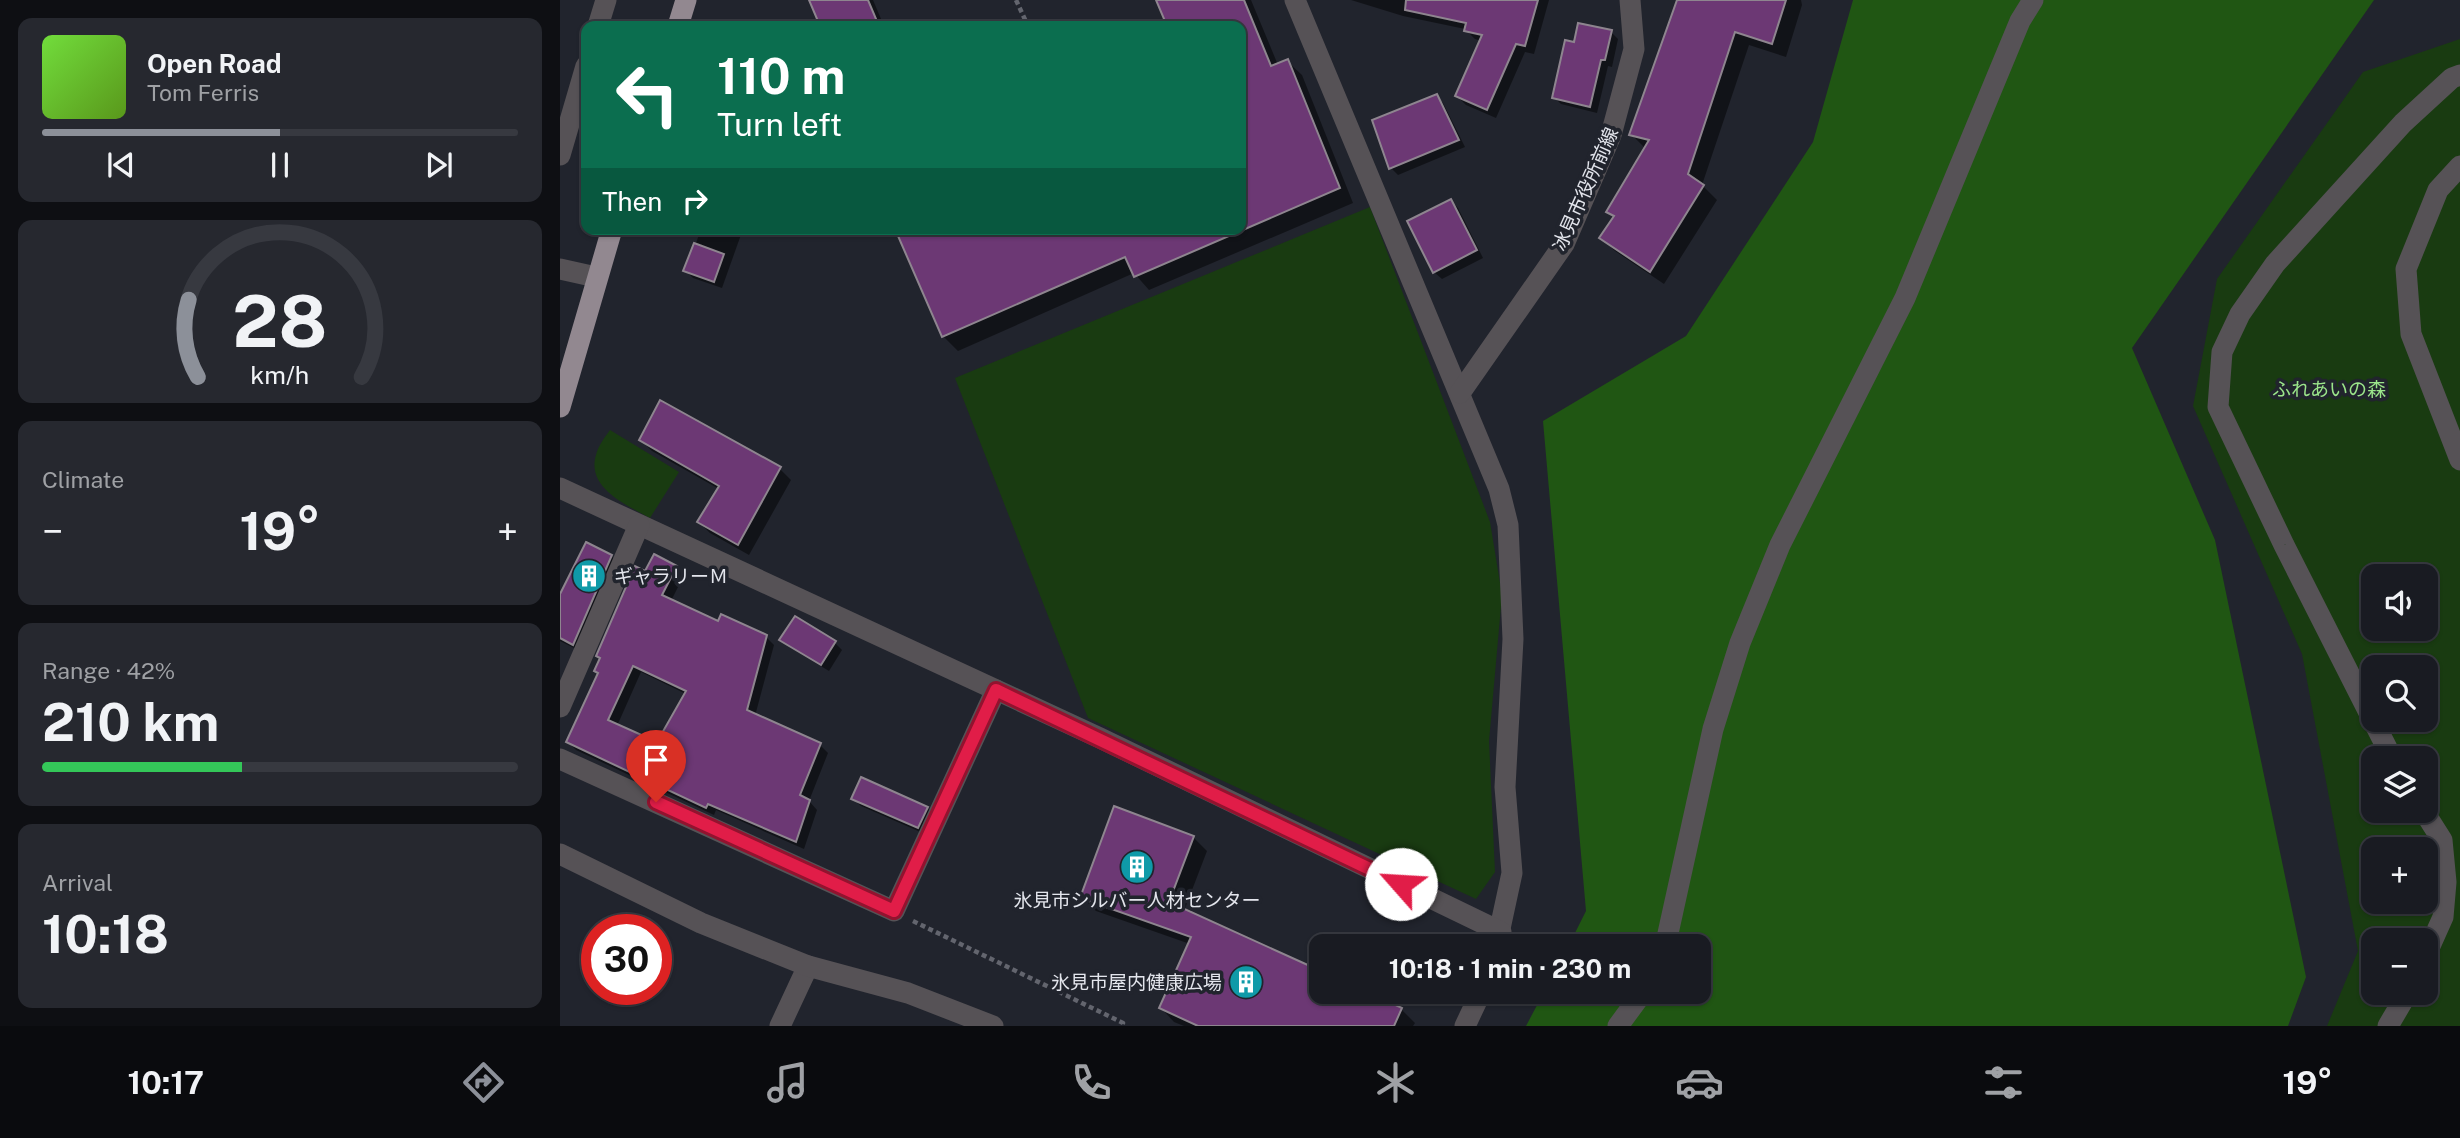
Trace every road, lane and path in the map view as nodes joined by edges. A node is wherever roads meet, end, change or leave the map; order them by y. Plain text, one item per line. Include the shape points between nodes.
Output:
1 (606, 0) edge
2 (686, 0) edge
3 (1016, 0) edge
4 (1295, 0) edge
5 (1630, 0) edge
6 (2033, 0) edge
7 (600, 21) edge
8 (680, 21) edge
9 (1025, 21) edge
10 (2460, 75) edge
11 (581, 83) edge
12 (560, 155) edge
13 (2460, 166) edge
14 (610, 235) edge
15 (560, 270) edge
16 (596, 277) junction
17 (1460, 393) junction
18 (560, 407) edge
19 (2460, 460) edge
20 (560, 488) edge
21 (639, 525) junction
22 (996, 690) junction
23 (560, 707) edge
24 (2386, 746) edge
25 (560, 759) edge
26 (2431, 823) edge
27 (560, 855) edge
28 (894, 911) junction
29 (2438, 928) edge
30 (1487, 934) edge
31 (1500, 934) edge
32 (1668, 934) edge
33 (808, 966) junction
34 (1475, 1004) edge
35 (1634, 1004) edge
36 (2401, 1005) edge
37 (780, 1026) edge
38 (993, 1026) edge
39 (1122, 1026) edge
40 (1465, 1026) edge
41 (1618, 1026) edge
42 (2389, 1026) edge

1 - 7 street
2 - 8 highway
3 - 9 path
4 - 17 street
5 - 17 street, 冰見市役所前線 via 1634,49 1611,135 1564,244
6 - 32 street via 2020,21 1905,298 1780,545 1740,643 1713,729
10 - 24 street via 2403,123 2275,264 2240,314 2222,352 2218,407
11 - 12 street
13 - 19 street via 2438,190 2406,269 2411,334
14 - 16 highway
15 - 16 street
16 - 18 highway
17 - 31 street via 1499,489 1508,525 1513,639 1505,787 1512,873
20 - 21 street
21 - 22 street
21 - 23 street
22 - 28 street
22 - 30 street
25 - 28 street
26 - 29 street via 2442,840 2446,881
27 - 33 street via 701,923
28 - 39 path
33 - 37 street
33 - 38 street via 908,993
34 - 40 street
35 - 41 street
36 - 42 street

